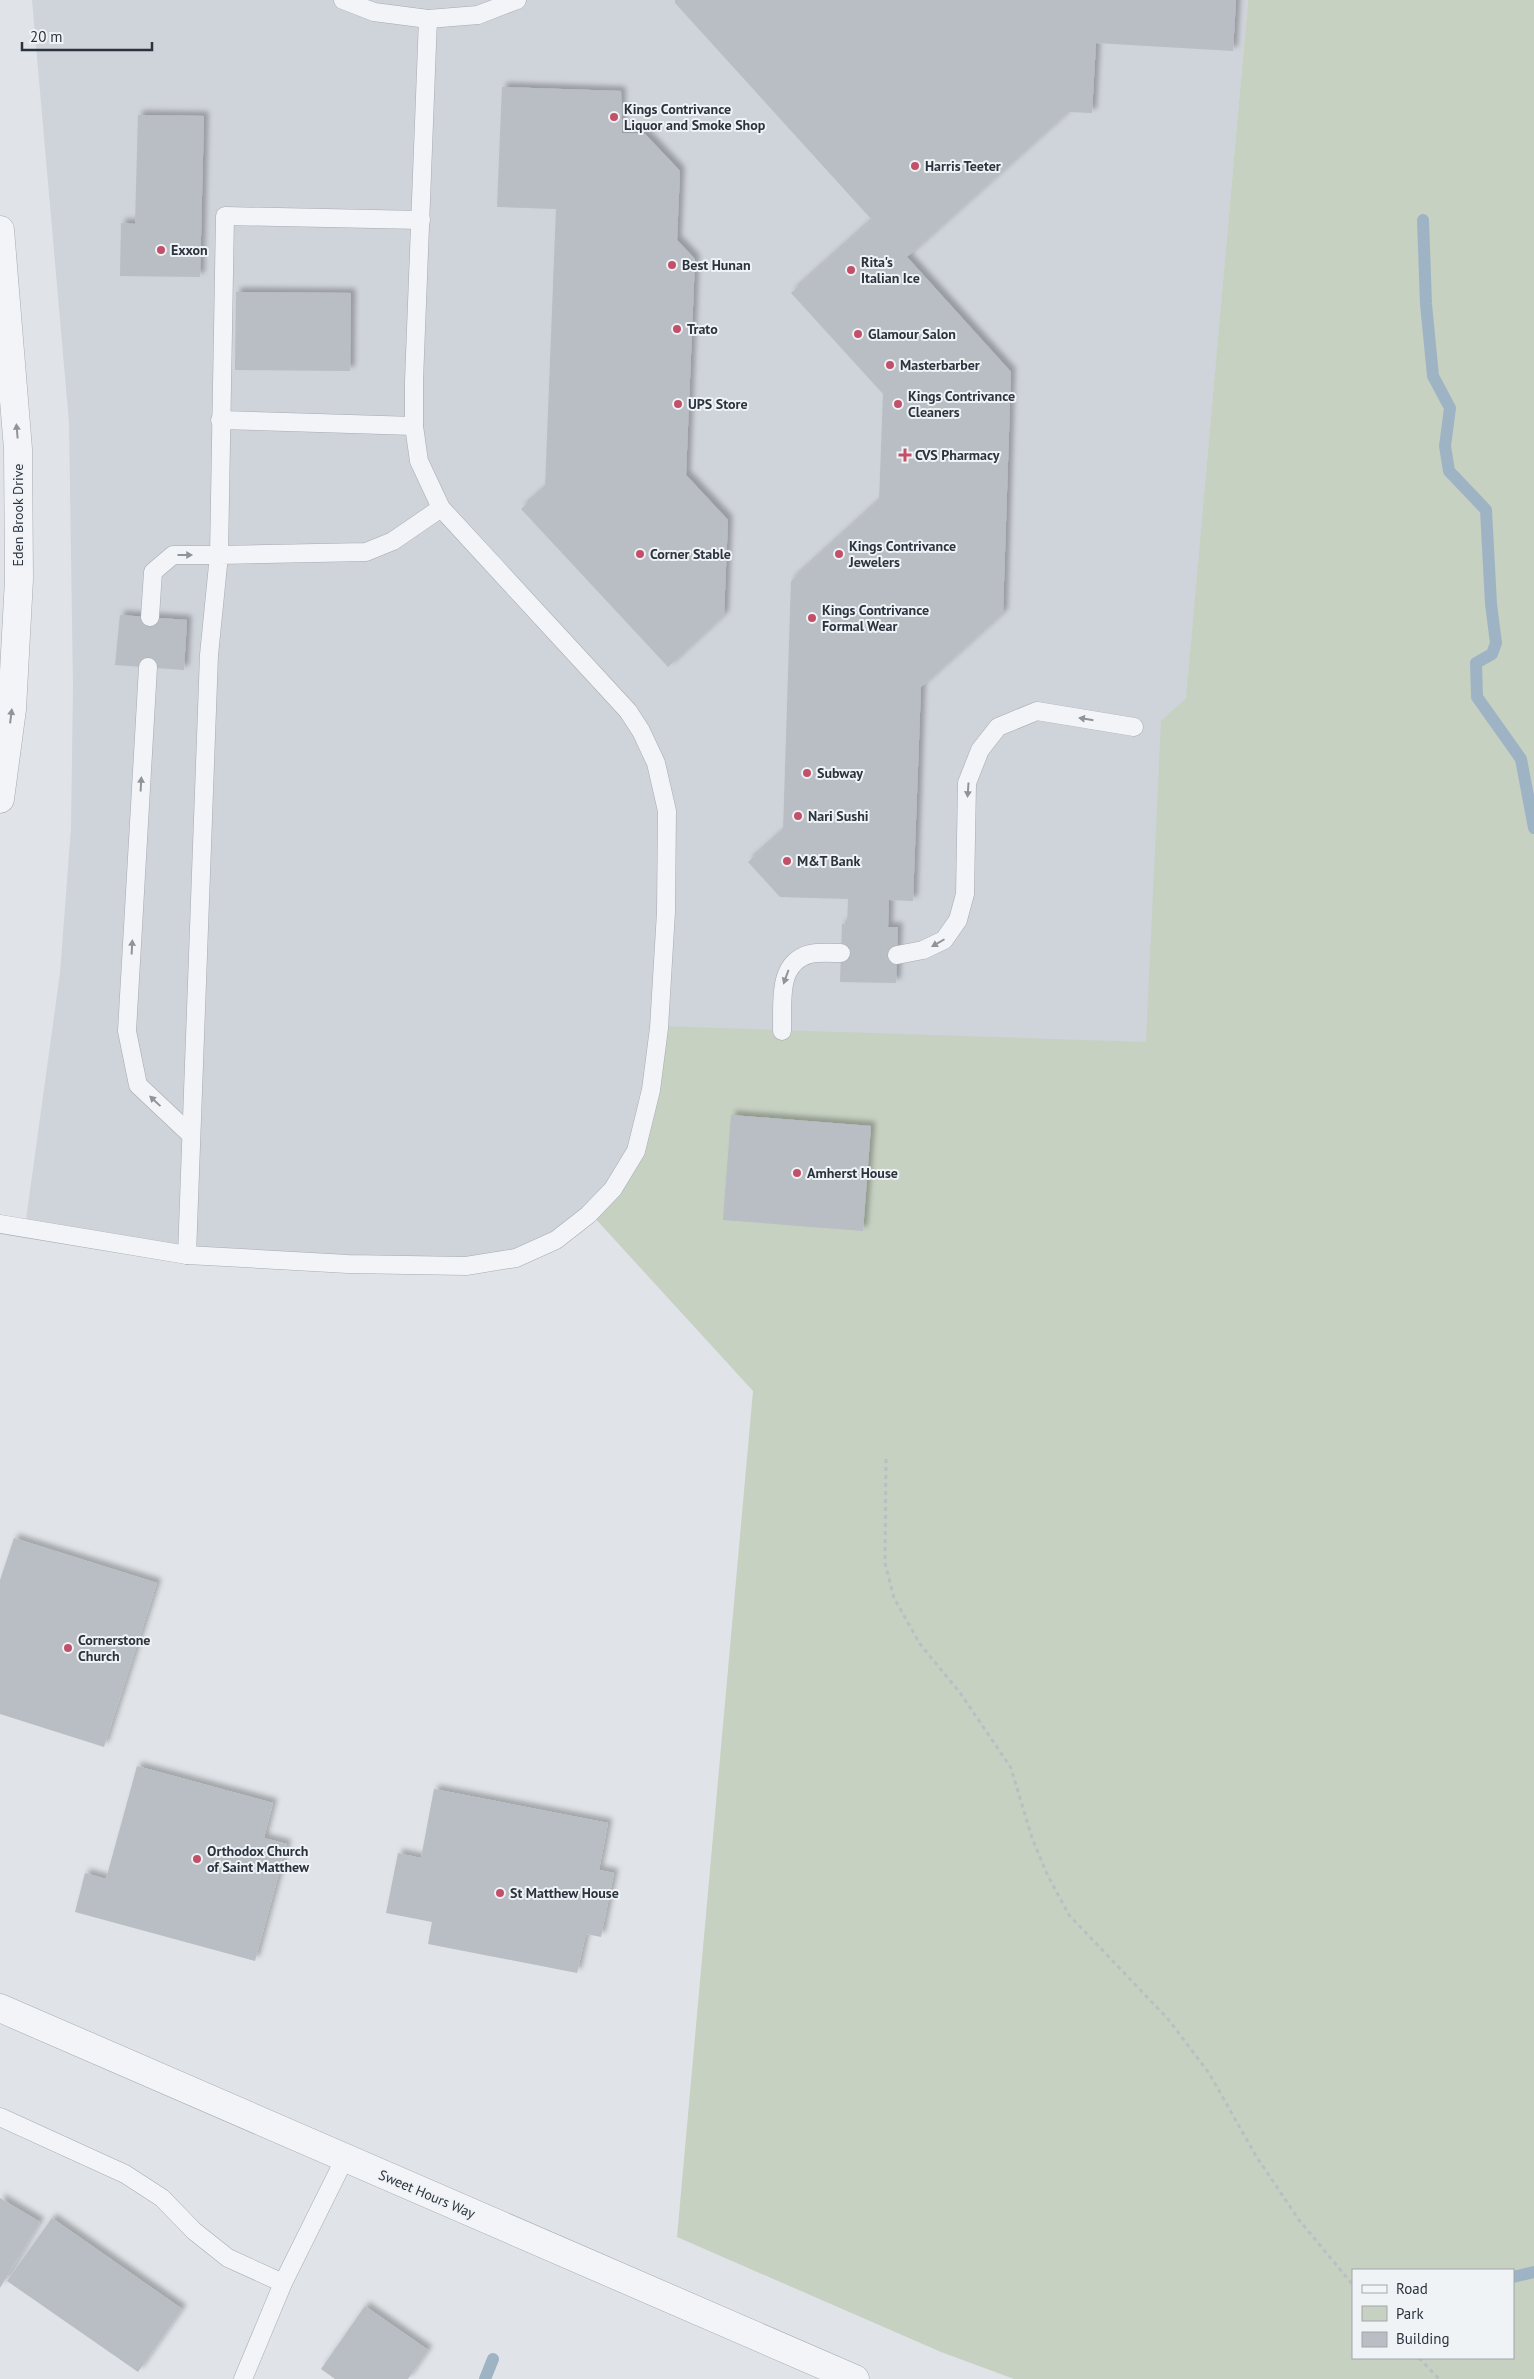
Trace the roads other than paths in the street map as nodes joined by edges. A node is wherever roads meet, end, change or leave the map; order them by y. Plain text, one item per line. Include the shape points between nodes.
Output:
1 (343, 0) edge
2 (517, 0) edge
3 (428, 19) junction
4 (421, 220) junction
5 (0, 230) edge
6 (220, 420) junction
7 (414, 426) junction
8 (442, 508) junction
9 (219, 555) junction
10 (150, 618) dead end
11 (148, 667) dead end
12 (1134, 727) dead end
13 (0, 799) edge
14 (841, 953) dead end
15 (896, 955) dead end
16 (782, 1031) dead end
17 (190, 1134) junction
18 (0, 1224) edge
19 (187, 1255) junction
20 (0, 2008) edge
21 (0, 2117) edge
22 (345, 2158) junction
23 (283, 2283) junction
24 (243, 2379) edge
25 (855, 2379) edge

1 - 3 lane via 374,12
2 - 3 lane via 478,15
3 - 4 lane
4 - 6 lane via 225,216
4 - 7 lane
13 -> 5 street, Eden Brook Drive via 12,709 18,579 18,448
6 - 7 lane
6 - 9 lane
7 - 8 lane via 419,461
8 - 9 lane via 393,541 366,552
8 - 19 lane via 628,711 656,763 666,811 665,921 659,1028 651,1090 636,1151 613,1189 588,1216 556,1240 516,1258 466,1266 348,1264
10 -> 9 lane via 153,572 173,555
9 - 17 lane via 209,654
17 -> 11 lane via 138,1085 127,1032
12 -> 15 lane via 1037,712 998,727 980,750 968,784 965,894 958,920 944,940 923,950
14 -> 16 lane via 810,954 791,965 783,984
17 - 19 lane
18 - 19 lane
20 - 22 street, Sweet Hours Way
21 - 23 lane via 125,2174 162,2198 194,2231 228,2258
22 - 23 lane
22 - 25 street, Sweet Hours Way
23 - 24 lane

